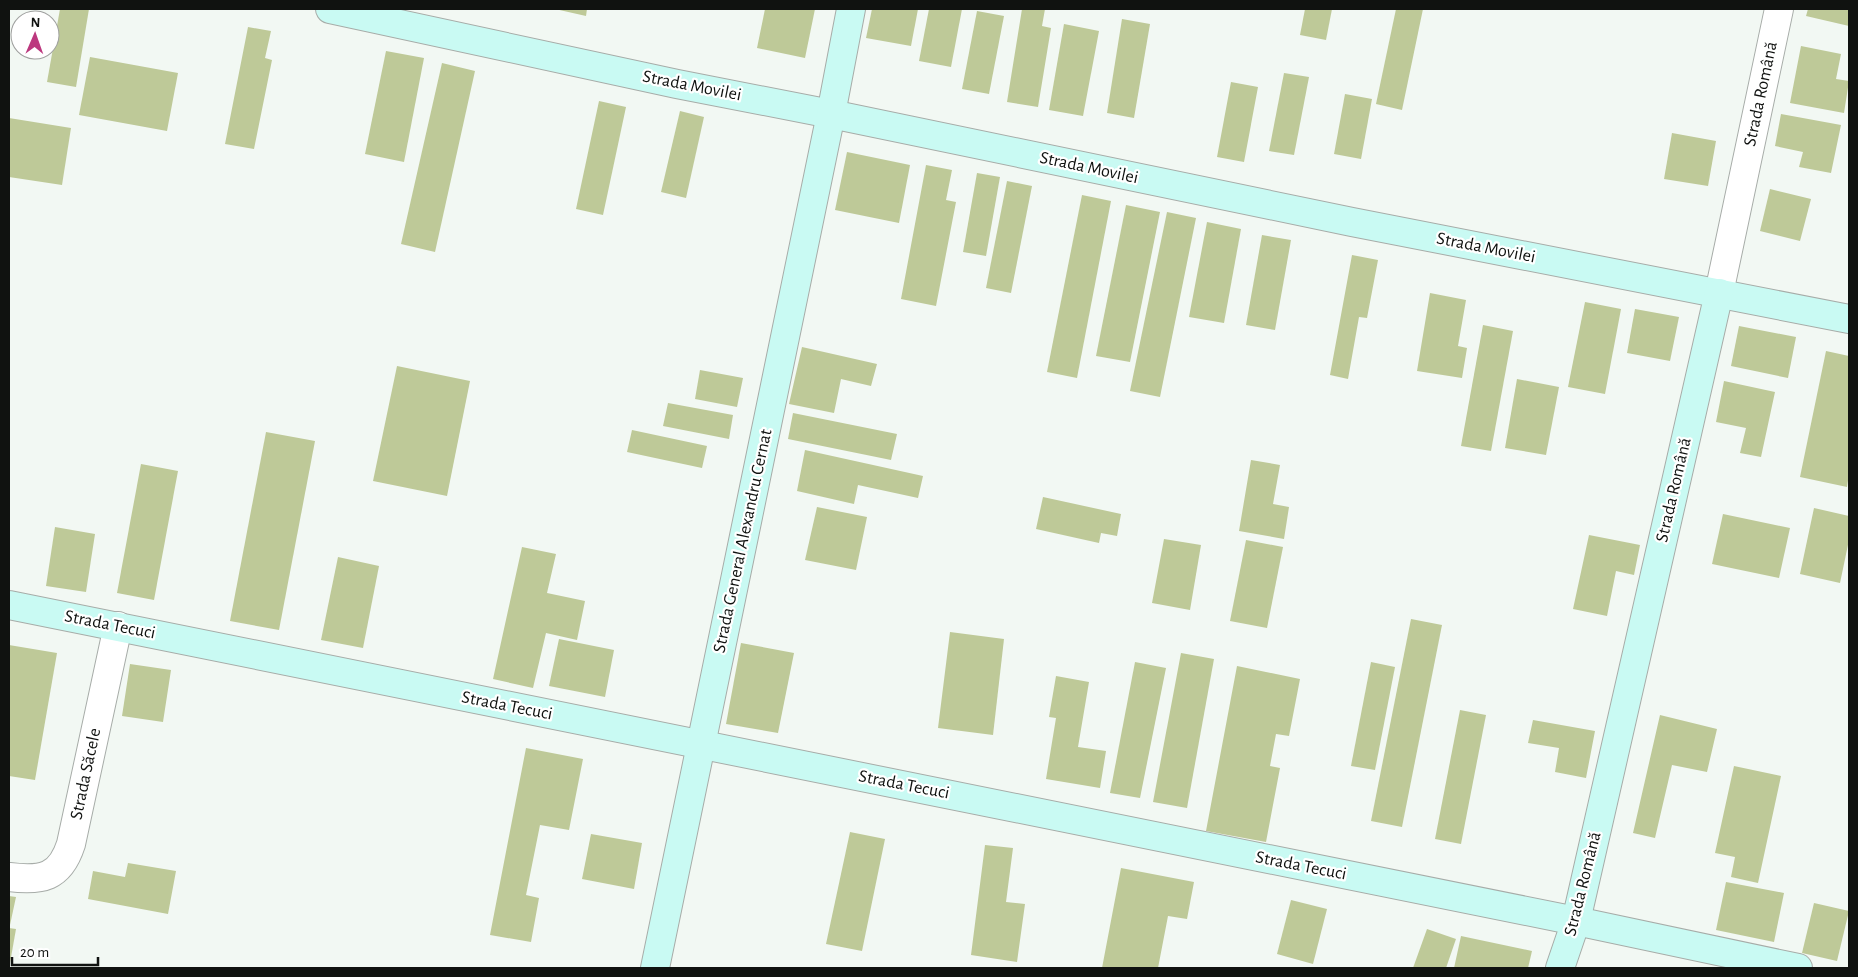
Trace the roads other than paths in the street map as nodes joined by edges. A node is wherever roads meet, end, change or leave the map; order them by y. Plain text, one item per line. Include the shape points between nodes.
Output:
1 (330, 9) edge
2 (851, 9) edge
3 (1779, 9) edge
4 (831, 114) junction
5 (1719, 293) junction
6 (1849, 319) edge
7 (9, 606) edge
8 (118, 626) junction
9 (701, 745) junction
10 (9, 877) edge
11 (1576, 921) junction
12 (655, 968) edge
13 (1560, 968) edge
14 (1798, 968) edge

1 - 4 street, Strada Movilei
2 - 4 street, Strada General Alexandru Cernat
3 - 5 street, Strada Română
4 - 5 street, Strada Movilei via 1352,222
4 - 9 street, Strada General Alexandru Cernat
5 - 6 street, Strada Movilei
5 - 11 street, Strada Română
7 - 8 street, Strada Tecuci
8 - 9 street, Strada Tecuci
8 - 10 street, Strada Săcele via 66,859 44,877
9 - 11 street, Strada Tecuci
9 - 12 street, Strada General Alexandru Cernat
11 - 13 street, Strada Română
11 - 14 street, Strada Tecuci

